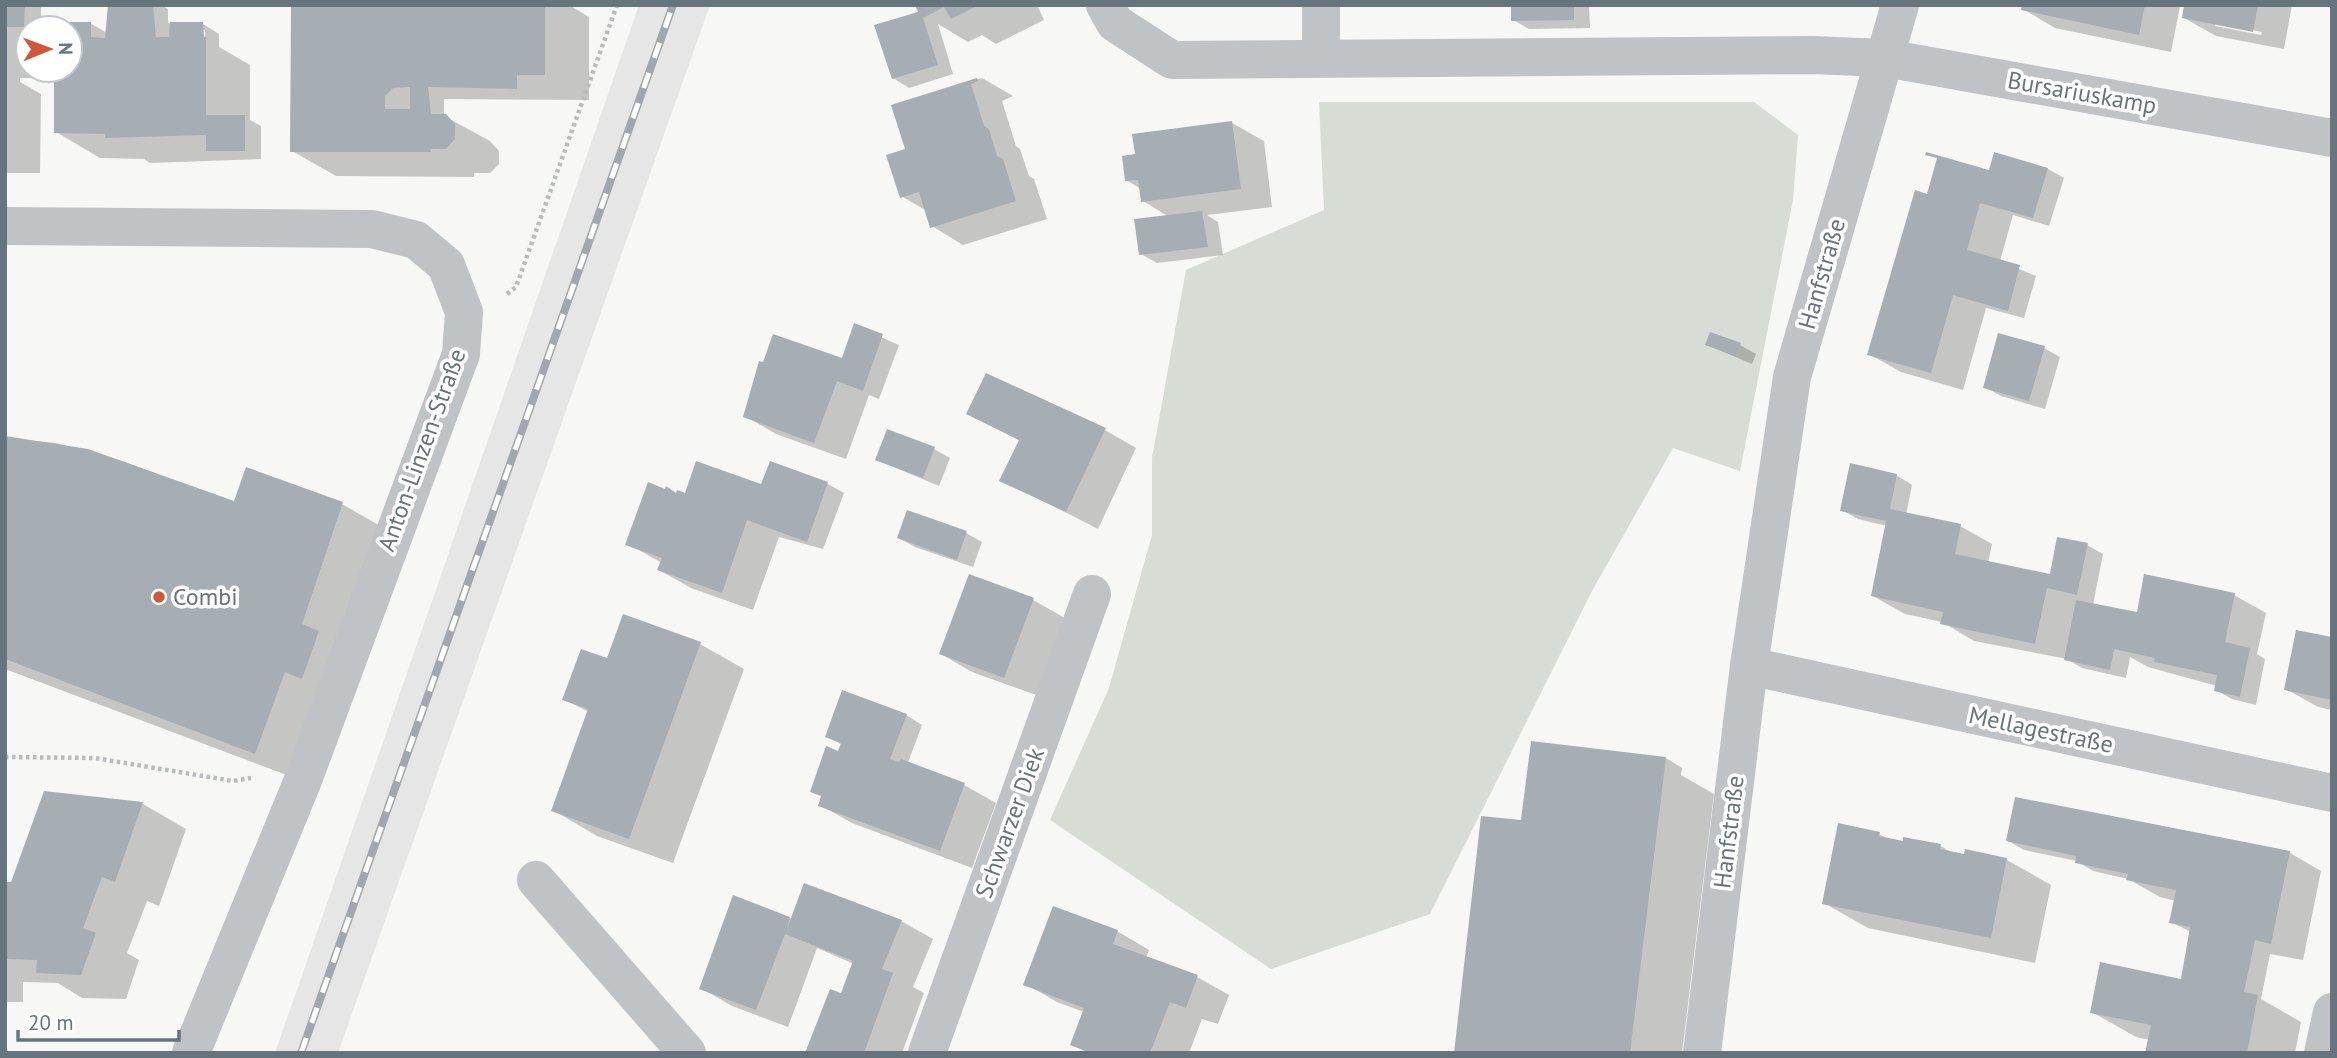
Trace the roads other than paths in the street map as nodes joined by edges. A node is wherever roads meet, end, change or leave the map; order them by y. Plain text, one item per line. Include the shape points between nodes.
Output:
1 (1105, 5) edge
2 (1321, 5) edge
3 (1900, 5) edge
4 (1321, 57) junction
5 (1885, 58) junction
6 (2332, 138) edge
7 (5, 226) edge
8 (1092, 594) dead end
9 (1749, 666) junction
10 (2332, 793) edge
11 (536, 880) dead end
12 (2332, 1012) edge
13 (191, 1053) edge
14 (687, 1053) edge
15 (927, 1053) edge
16 (1702, 1053) edge
17 (2323, 1053) edge

1 - 4 street via 1115,23 1172,60
2 - 4 street
3 - 5 street
4 - 5 street
5 - 6 street, Bursariuskamp
5 - 9 street, Hanfstraße via 1792,377
7 - 13 street, Anton-Linzen-Straße via 372,229 416,240 446,265 464,312 461,354 303,780
8 - 15 street, Schwarzer Diek
9 - 10 street, Mellagestraße
9 - 16 street, Hanfstraße
11 - 14 street
12 - 17 street

